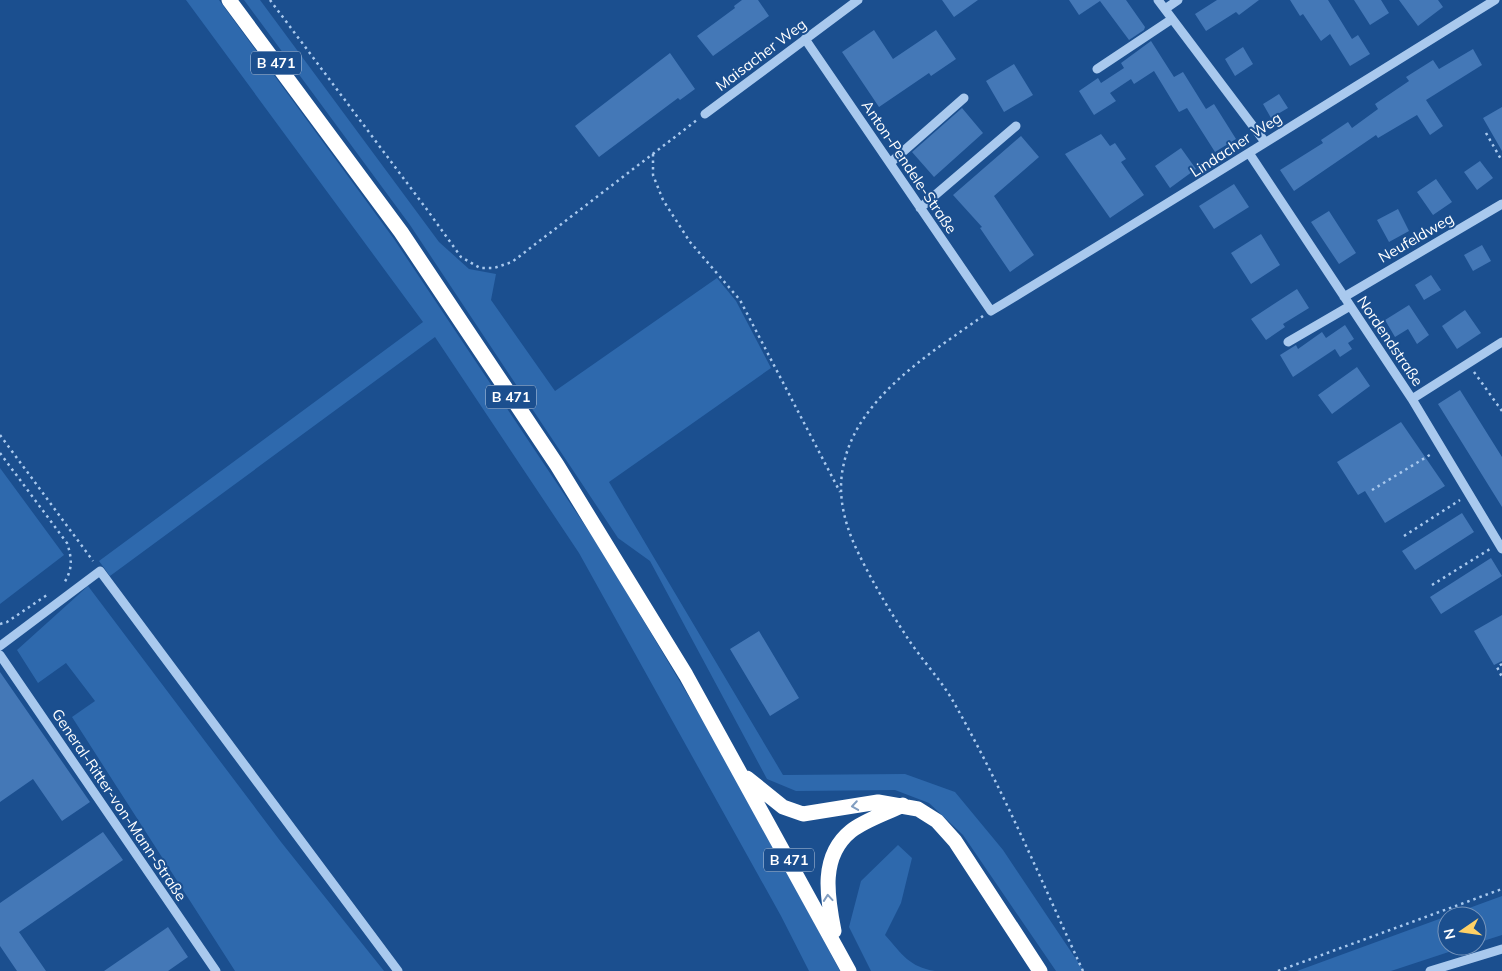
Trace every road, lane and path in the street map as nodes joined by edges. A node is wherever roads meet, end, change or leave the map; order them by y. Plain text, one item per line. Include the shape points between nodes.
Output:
1 (228, 0) edge
2 (270, 0) edge
3 (858, 0) edge
4 (1158, 0) edge
5 (1178, 0) edge
6 (1496, 0) edge
7 (1165, 9) junction
8 (1172, 19) junction
9 (805, 39) junction
10 (1097, 69) dead end
11 (964, 98) dead end
12 (705, 114) joint
13 (1016, 126) dead end
14 (1486, 133) dead end
15 (1265, 142) junction
16 (1249, 153) junction
17 (653, 154) junction
18 (1502, 161) edge
19 (890, 163) junction
20 (1502, 204) edge
21 (920, 208) junction
22 (1344, 297) junction
23 (1350, 306) junction
24 (991, 311) junction
25 (1288, 342) dead end
26 (1502, 342) edge
27 (1468, 363) junction
28 (1412, 399) junction
29 (1502, 411) edge
30 (0, 435) edge
31 (1441, 449) junction
32 (0, 453) edge
33 (1372, 490) dead end
34 (840, 492) junction
35 (1469, 494) junction
36 (1404, 536) dead end
37 (1500, 547) edge
38 (100, 571) junction
39 (64, 584) dead end
40 (1432, 585) dead end
41 (47, 594) dead end
42 (0, 624) edge
43 (0, 646) edge
44 (0, 655) edge
45 (1502, 664) edge
46 (1502, 677) edge
47 (742, 774) junction
48 (903, 805) junction
49 (1502, 889) edge
50 (836, 946) junction
51 (1502, 948) edge
52 (395, 968) edge
53 (216, 971) edge
54 (385, 971) edge
55 (849, 971) edge
56 (1040, 971) edge
57 (1083, 971) edge
58 (1278, 971) edge
59 (1430, 971) edge

1 - 47 highway, B 471 via 401,232 552,457 655,623
2 - 17 path via 461,257 480,268 494,268 512,262
3 - 9 street, Maisacher Weg
4 - 7 street
5 - 7 street
6 - 15 street, Lindacher Weg
7 - 8 street
8 - 10 street
8 - 15 street
9 - 12 street, Maisacher Weg
9 - 19 street, Anton-Pendele-Straße
11 - 19 street
12 - 17 path
13 - 21 street
14 - 18 path
15 - 16 street, Lindacher Weg
16 - 22 street, Nordendstraße
16 - 24 street, Lindacher Weg
17 - 34 path via 653,175 663,200 690,242 740,300
19 - 21 street, Anton-Pendele-Straße
20 - 22 street, Neufeldweg
21 - 24 street, Anton-Pendele-Straße
22 - 23 street, Nordendstraße
23 - 25 street
23 - 28 street, Nordendstraße
24 - 34 path via 914,364 878,400 856,432 844,462
26 - 27 street
27 - 28 street
27 - 29 path
28 - 31 street, Nordendstraße
30 - 38 path
31 - 33 path
31 - 35 street, Nordendstraße
32 - 39 path via 67,543 71,557 70,574
34 - 57 path via 844,516 855,546 905,635 952,699 996,783
35 - 36 path
35 - 37 street, Nordendstraße
37 - 40 path
38 - 43 street
38 - 52 street
41 - 42 path
44 - 53 street, General-Ritter-von-Mann-Straße
45 - 46 path via 1497,667
48 -> 47 highway via 878,802 803,814 783,806
47 - 50 highway, B 471
50 -> 48 highway via 827,877 834,850 852,830
48 - 56 highway via 918,809 937,821 955,841
49 - 58 path
50 - 55 highway, B 471
51 - 59 street
52 - 54 street

